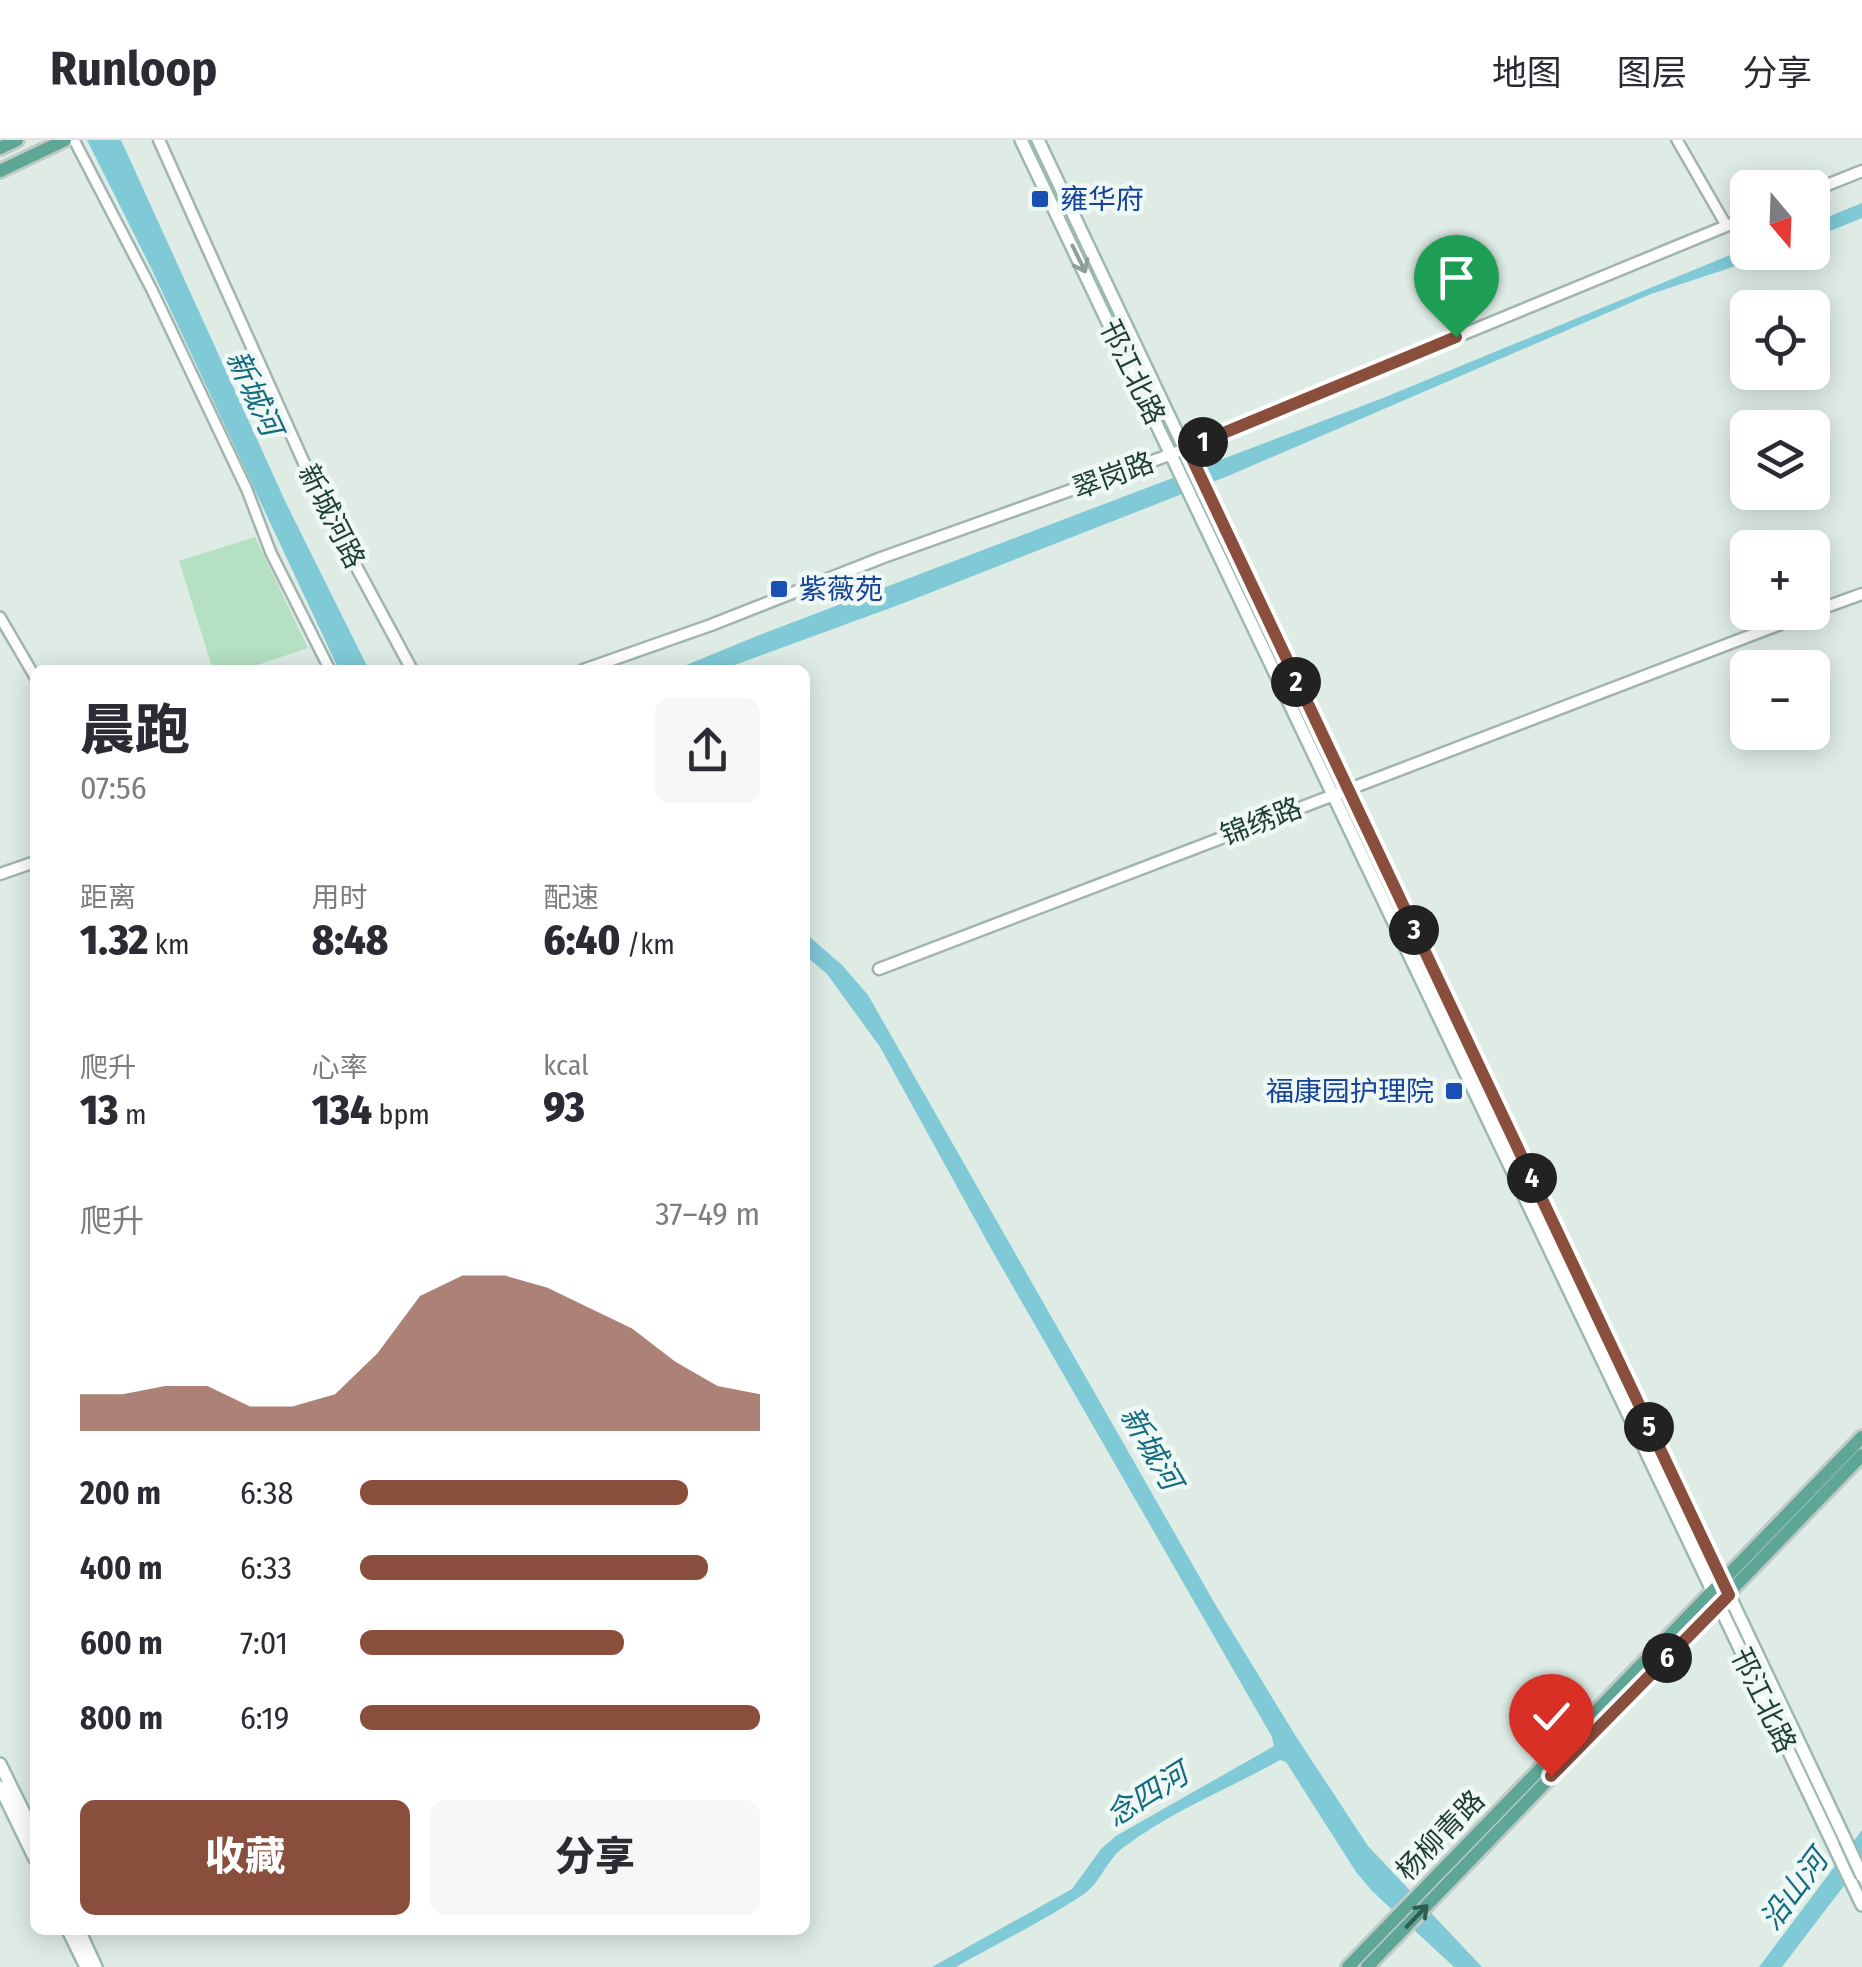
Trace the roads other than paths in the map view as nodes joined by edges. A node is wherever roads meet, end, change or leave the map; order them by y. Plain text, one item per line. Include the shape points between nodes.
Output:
1 (18, 140) edge
2 (65, 140) edge
3 (74, 140) edge
4 (159, 140) edge
5 (1021, 140) edge
6 (1038, 140) edge
7 (1677, 140) edge
8 (0, 148) edge
9 (0, 170) edge
10 (1862, 171) edge
11 (1830, 184) edge
12 (1730, 224) edge
13 (1726, 226) junction
14 (1187, 448) junction
15 (1172, 454) junction
16 (1862, 594) edge
17 (1830, 606) edge
18 (0, 617) edge
19 (1765, 630) edge
20 (327, 665) edge
21 (409, 665) edge
22 (597, 665) edge
23 (30, 668) edge
24 (1348, 788) junction
25 (1333, 794) junction
26 (30, 864) edge
27 (0, 874) edge
28 (878, 968) dead end
29 (1862, 1437) edge
30 (1862, 1456) edge
31 (1721, 1594) junction
32 (0, 1764) edge
33 (0, 1787) edge
34 (30, 1824) edge
35 (30, 1850) edge
36 (1858, 1881) edge
37 (1862, 1905) edge
38 (70, 1935) edge
39 (81, 1935) edge
40 (1388, 1935) junction
41 (86, 1967) edge
42 (96, 1967) edge
43 (1348, 1967) edge
44 (1367, 1967) edge

1 - 8 main road
2 - 9 main road
3 - 20 street via 152,290
4 - 21 street, 新城河路 via 322,502
5 -> 15 main road, 邗江北路
6 - 14 main road, 邗江北路
7 - 13 street
10 - 11 street
12 - 13 street, 翠岗路
13 - 14 street, 翠岗路
14 - 15 street, 翠岗路
14 - 24 main road, 邗江北路
15 - 22 street, 翠岗路
15 - 25 main road, 邗江北路
16 - 17 street, 锦绣路
18 - 23 street
19 - 24 street, 锦绣路
24 - 25 street, 锦绣路
24 - 31 main road, 邗江北路
25 - 28 street, 锦绣路
25 - 31 main road, 邗江北路
26 - 27 street
29 - 31 main road, 杨柳青路
30 - 31 main road, 杨柳青路
31 - 36 main road, 邗江北路 via 1836,1850
31 - 36 main road, 邗江北路, bridge via 1846,1839
31 - 40 main road, 杨柳青路
32 - 34 main road
33 - 35 main road
36 - 37 main road, 邗江北路
38 - 41 main road
39 - 42 main road
40 - 43 main road, 杨柳青路
40 - 44 main road, 杨柳青路

